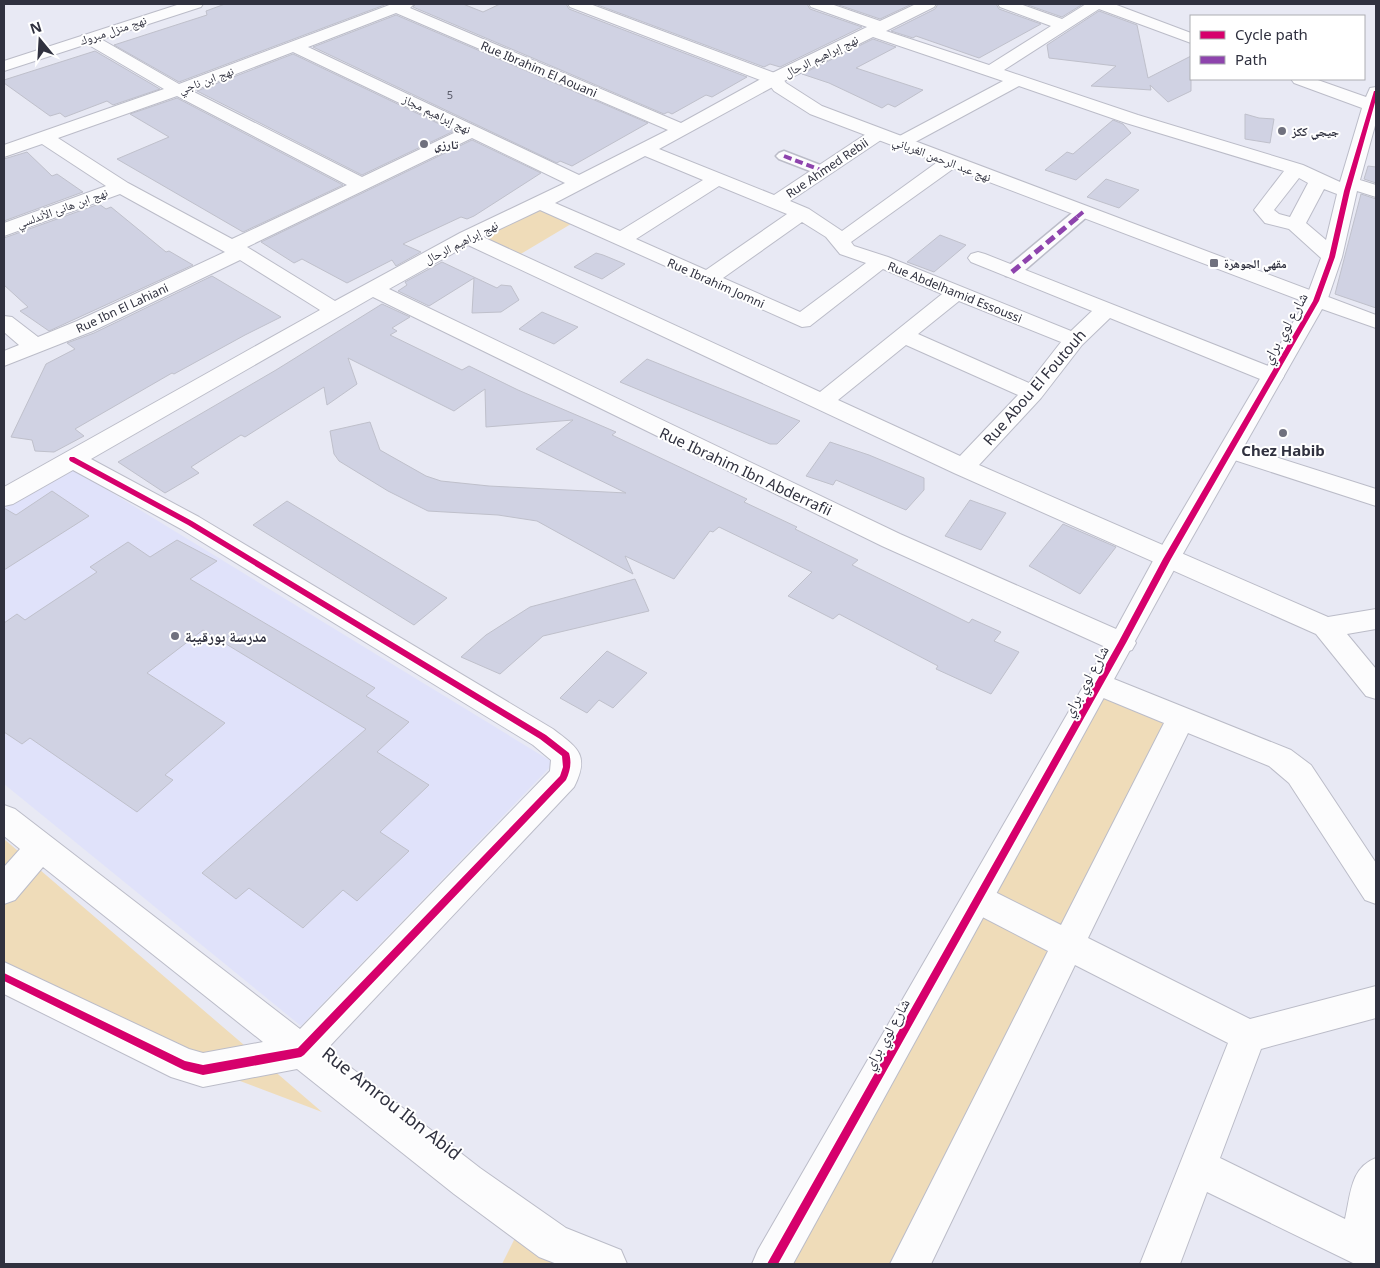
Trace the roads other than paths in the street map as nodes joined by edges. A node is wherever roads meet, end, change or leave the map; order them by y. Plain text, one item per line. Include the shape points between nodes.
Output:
1 (195, 4) edge
2 (576, 4) edge
3 (817, 4) edge
4 (928, 4) edge
5 (1006, 4) edge
6 (1098, 4) edge
7 (401, 6) edge
8 (1063, 25) junction
9 (877, 29) junction
10 (88, 38) junction
11 (1190, 38) edge
12 (295, 47) junction
13 (4, 66) edge
14 (991, 71) junction
15 (774, 79) junction
16 (1016, 80) junction
17 (1304, 80) edge
18 (178, 90) junction
19 (1374, 99) edge
20 (682, 130) junction
21 (473, 131) junction
22 (878, 134) junction
23 (44, 137) junction
24 (900, 143) junction
25 (645, 150) junction
26 (4, 151) edge
27 (784, 156) dead end
28 (950, 162) junction
29 (1296, 169) junction
30 (823, 171) junction
31 (717, 179) junction
32 (1319, 181) junction
33 (578, 182) junction
34 (362, 185) junction
35 (121, 187) junction
36 (1349, 187) junction
37 (1376, 191) edge
38 (540, 203) junction
39 (775, 203) junction
40 (1083, 212) junction
41 (802, 213) junction
42 (1296, 224) junction
43 (4, 230) edge
44 (467, 237) junction
45 (620, 240) junction
46 (840, 241) junction
47 (235, 250) junction
48 (1332, 257) junction
49 (978, 258) dead end
50 (881, 261) junction
51 (1012, 272) junction
52 (706, 279) junction
53 (373, 289) junction
54 (957, 292) junction
55 (1316, 301) junction
56 (1107, 309) junction
57 (335, 310) junction
58 (4, 322) edge
59 (1376, 322) edge
60 (904, 336) junction
61 (1074, 340) junction
62 (36, 347) junction
63 (4, 359) edge
64 (1273, 376) junction
65 (1033, 393) junction
66 (824, 401) junction
67 (1232, 450) junction
68 (72, 459) junction
69 (963, 467) junction
70 (4, 498) edge
71 (1376, 498) edge
72 (1167, 559) junction
73 (1376, 619) edge
74 (1326, 627) junction
75 (1122, 643) junction
76 (1099, 684) junction
77 (1376, 688) edge
78 (1181, 717) junction
79 (4, 818) edge
80 (40, 848) junction
81 (4, 890) edge
82 (1376, 890) edge
83 (978, 899) junction
84 (1069, 944) junction
85 (4, 977) edge
86 (1376, 1002) edge
87 (1248, 1036) junction
88 (302, 1052) junction
89 (1197, 1167) junction
90 (1376, 1177) edge
91 (1367, 1249) edge
92 (549, 1254) edge
93 (607, 1264) edge
94 (772, 1264) edge
95 (910, 1264) edge
96 (1160, 1264) edge

1 - 10 street, نهج منزل مبروك
2 - 15 street, نهج عبد الرحمن الغرياني
3 - 9 street
4 - 9 street, نهج إبراهيم الرحال
5 - 8 street
6 - 8 street
6 - 11 street
7 - 12 street, نهج ابن ناجي
7 - 20 street, Rue Ibrahim El Aouani
8 - 14 street
9 - 14 street
9 - 15 street, نهج إبراهيم الرحال
10 - 13 street, نهج منزل مبروك
10 - 18 street
12 - 18 street, نهج ابن ناجي
12 - 21 street, نهج إبراهيم مجاز
14 - 16 street
15 - 20 street, نهج إبراهيم الرحال
15 - 22 street, نهج عبد الرحمن الغرياني via 780,87 816,110
16 - 24 street
16 - 29 street
17 - 19 street
18 - 23 street, نهج ابن ناجي
18 - 34 street
19 - 36 street, شارع لوي براي
20 - 25 street, نهج إبراهيم الرحال
21 - 33 street, نهج إبراهيم مجاز
21 - 34 street, Rue Ibn El Lahiani
22 - 24 street, نهج عبد الرحمن الغرياني
22 - 30 street, Rue Ahmed Rebii
23 - 26 street, نهج ابن ناجي
23 - 35 street
24 - 28 street, نهج عبد الرحمن الغرياني
25 - 31 street, Rue Abdelhamid Essoussi
25 - 33 street, نهج إبراهيم الرحال
27 - 30 street
28 - 40 street, نهج عبد الرحمن الغرياني
28 - 46 street
29 - 32 street
29 - 42 street via 1264,210 1272,219
30 - 39 street, Rue Ahmed Rebii
31 - 39 street, Rue Abdelhamid Essoussi
31 - 45 street
32 - 36 street
32 - 42 street
33 - 38 street, نهج إبراهيم الرحال
34 - 47 street, Rue Ibn El Lahiani
35 - 43 street, نهج ابن هانئ الأندلسي
35 - 47 street
36 - 37 street
36 - 48 street, شارع لوي براي
38 - 44 street, نهج إبراهيم الرحال
38 - 45 street, Rue Ibrahim Jomni
39 - 41 street, Rue Abdelhamid Essoussi
40 - 51 street
40 - 55 street, نهج عبد الرحمن الغرياني
41 - 46 street, Rue Abdelhamid Essoussi
41 - 52 street
42 - 48 street
44 - 53 street, نهج إبراهيم الرحال
44 - 66 street
45 - 52 street, Rue Ibrahim Jomni
46 - 50 street, Rue Abdelhamid Essoussi via 847,250
47 - 57 street
47 - 62 street, Rue Ibn El Lahiani
48 - 55 street, شارع لوي براي
49 - 51 street
50 - 52 street, Rue Ibrahim Jomni via 802,321
50 - 54 street, Rue Abdelhamid Essoussi
51 - 56 street
53 - 57 street, نهج إبراهيم الرحال
53 - 75 street, Rue Ibrahim Ibn Abderrafii via 696,448
54 - 60 street
54 - 61 street, Rue Abdelhamid Essoussi
55 - 59 street, نهج عبد الرحمن الغرياني
55 - 64 street, شارع لوي براي
56 - 61 street, Rue Abou El Foutouh
56 - 64 street
57 - 68 street, نهج إبراهيم الرحال
58 - 62 street
60 - 65 street
60 - 66 street
61 - 65 street, Rue Abou El Foutouh
62 - 63 street, Rue Ibn El Lahiani
64 - 67 street, شارع لوي براي
65 - 69 street, Rue Abou El Foutouh
66 - 69 street
67 - 71 street
67 - 72 street, شارع لوي براي
68 - 70 street, نهج إبراهيم الرحال
68 - 88 street via 199,528 543,737 566,755 567,767 563,778
69 - 72 street
72 - 74 street
72 - 75 street, شارع لوي براي
73 - 74 street
74 - 77 street
75 - 76 street, شارع لوي براي
76 - 78 street
76 - 83 street, شارع لوي براي
78 - 82 street via 1280,758 1300,774
78 - 84 street
79 - 80 street, Rue Amrou Ibn Abid
80 - 81 street
80 - 88 street, Rue Amrou Ibn Abid
83 - 84 street
83 - 94 street, شارع لوي براي
84 - 87 street
84 - 95 street
85 - 88 street via 184,1065 203,1070
86 - 87 street
87 - 89 street
88 - 92 street, Rue Amrou Ibn Abid via 467,1182
89 - 91 street
89 - 96 street
90 - 91 street via 1372,1183
92 - 93 street, Rue Amrou Ibn Abid

